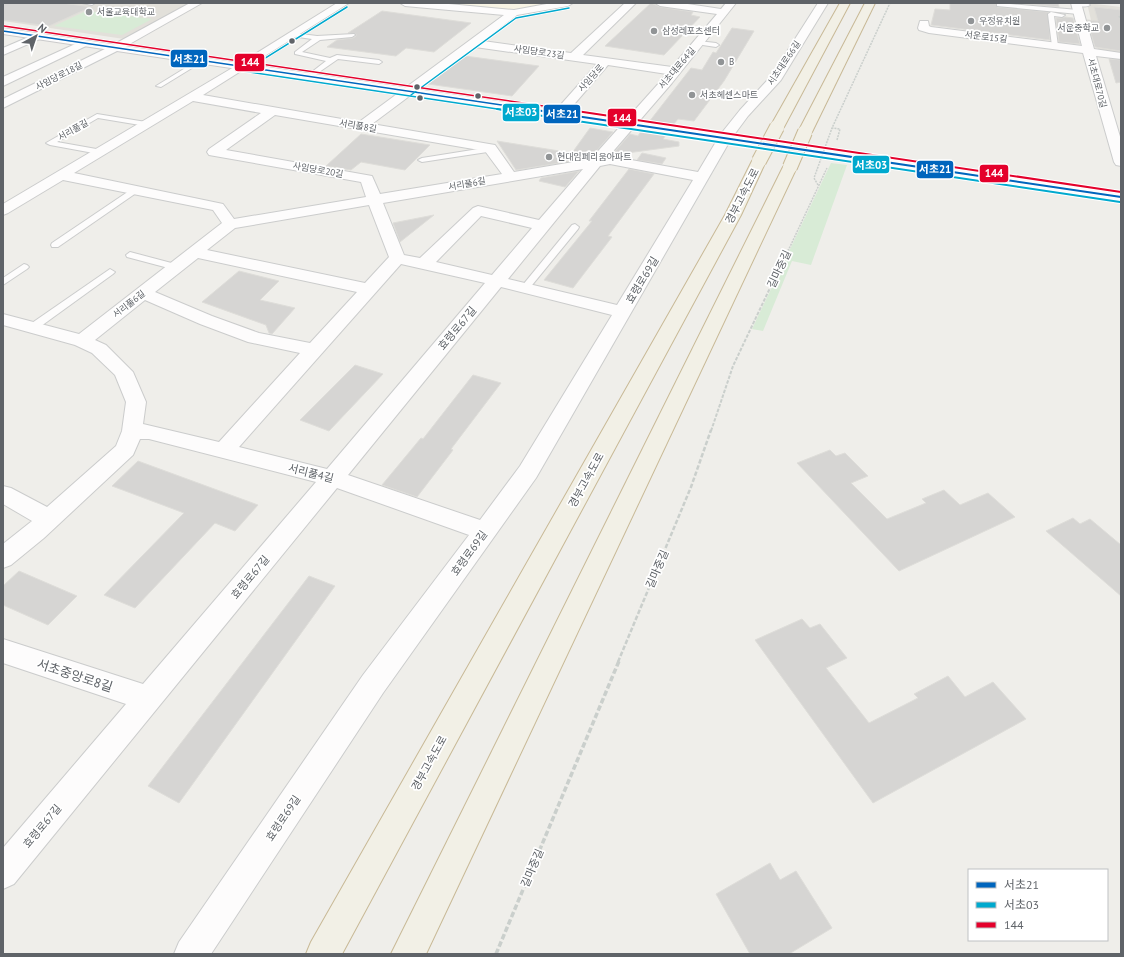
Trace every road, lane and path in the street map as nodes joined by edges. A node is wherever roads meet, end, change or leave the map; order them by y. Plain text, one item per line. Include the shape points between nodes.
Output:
1 (84, 3) edge
2 (92, 3) edge
3 (197, 3) edge
4 (344, 3) edge
5 (410, 3) edge
6 (568, 3) edge
7 (630, 3) edge
8 (660, 3) edge
9 (731, 3) edge
10 (823, 3) edge
11 (845, 3) edge
12 (870, 3) edge
13 (890, 3) edge
14 (449, 5) edge
15 (999, 5) dead end
16 (1079, 8) edge
17 (724, 12) junction
18 (514, 14) junction
19 (1119, 16) dead end
20 (1121, 20) edge
21 (924, 23) dead end
22 (3, 31) edge
23 (293, 35) junction
24 (352, 35) dead end
25 (38, 36) junction
26 (318, 38) junction
27 (84, 43) junction
28 (472, 43) junction
29 (698, 43) junction
30 (716, 45) dead end
31 (1055, 46) junction
32 (115, 48) junction
33 (1088, 51) junction
34 (3, 52) edge
35 (1121, 56) edge
36 (574, 57) junction
37 (202, 60) junction
38 (331, 60) junction
39 (378, 62) dead end
40 (606, 62) junction
41 (243, 66) junction
42 (674, 71) junction
43 (310, 76) junction
44 (3, 82) edge
45 (159, 86) dead end
46 (408, 90) junction
47 (191, 97) junction
48 (5, 101) edge
49 (272, 111) junction
50 (560, 113) junction
51 (629, 123) junction
52 (146, 124) junction
53 (361, 126) junction
54 (832, 128) junction
55 (725, 138) junction
56 (1117, 140) edge
57 (836, 143) dead end
58 (491, 149) junction
59 (99, 152) junction
60 (422, 160) dead end
61 (597, 162) junction
62 (1121, 162) edge
63 (824, 173) dead end
64 (61, 175) junction
65 (511, 177) junction
66 (702, 178) junction
67 (818, 185) junction
68 (135, 190) junction
69 (3, 193) edge
70 (24, 197) junction
71 (1121, 197) edge
72 (375, 200) junction
73 (3, 210) edge
74 (230, 224) junction
75 (543, 226) junction
76 (575, 227) dead end
77 (55, 245) dead end
78 (194, 252) junction
79 (130, 255) dead end
80 (397, 258) junction
81 (424, 264) junction
82 (24, 267) dead end
83 (176, 267) junction
84 (110, 272) dead end
85 (497, 281) junction
86 (3, 282) edge
87 (525, 288) junction
88 (369, 289) junction
89 (143, 293) junction
90 (623, 312) junction
91 (3, 319) edge
92 (33, 327) junction
93 (82, 341) junction
94 (314, 350) junction
95 (132, 431) junction
96 (223, 451) junction
97 (332, 478) junction
98 (3, 494) edge
99 (49, 519) junction
100 (485, 531) junction
101 (3, 558) edge
102 (3, 651) edge
103 (148, 699) junction
104 (3, 873) edge
105 (191, 954) edge
106 (322, 954) edge
107 (408, 954) edge
108 (496, 954) edge

1 - 2 lane
3 - 32 street, 사임당로18길
4 - 23 street
5 - 14 street
6 - 18 street
7 - 36 street
8 - 17 street
9 - 17 street, 서초대로64길
10 - 55 street, 서초대로66길 via 776,77
11 - 106 highway, 경부고속도로, bridge via 730,220
12 - 107 highway, bridge
13 - 54 path, 길마중길
14 - 18 street
15 - 16 lane
16 - 31 lane via 1051,14
16 - 33 street, 서초대로70길
17 - 29 street, 서초대로64길
18 - 28 street
19 - 20 path
21 - 31 street, 서운로15길 via 922,28 929,30
22 - 25 street
23 - 26 lane
23 - 41 street
24 - 26 lane
25 - 27 street
25 - 34 street
26 - 38 lane via 297,53
27 - 32 street
27 - 44 street
28 - 36 street, 사임당로23길
28 - 46 street
29 - 30 lane
29 - 42 street, 서초대로64길
31 - 33 street, 서운로15길
32 - 37 street
32 - 48 street, 사임당로18길
33 - 35 street, 서운로15길
33 - 56 street, 서초대로70길
36 - 40 street, 사임당로23길
37 - 41 street
37 - 45 lane
38 - 39 lane via 342,57
38 - 43 lane
40 - 42 street, 사임당로23길
40 - 50 street, 사임당로
41 - 43 street
41 - 47 street
42 - 51 street, 서초대로64길
43 - 46 street
46 - 50 street
46 - 53 street
47 - 49 street, 서리풀8길
47 - 52 street
49 - 53 street, 서리풀8길
49 - 72 street, 사임당로20길 via 214,152 367,179
50 - 51 street
51 - 55 street
51 - 61 street, 효령로67길
52 - 59 street
52 - 59 lane, 서리풀길 via 97,116 50,143
53 - 58 street, 서리풀8길
54 - 57 path via 840,129
54 - 67 path, 길마중길, bridge via 814,178
55 - 66 street, 효령로69길
55 - 71 street
56 - 62 street, 서초대로70길
58 - 60 lane
58 - 65 street
59 - 64 street
61 - 65 street, 서리풀6길
61 - 66 street, 서리풀6길 via 610,160
61 - 75 street, 효령로67길
63 - 67 path, 길마중길
64 - 68 street
64 - 70 street
65 - 72 street, 서리풀6길
66 - 90 street, 효령로69길
67 - 108 path, 길마중길 via 733,366 691,488
68 - 74 street via 218,207
68 - 77 lane
69 - 70 street
70 - 73 street
72 - 74 street, 서리풀6길
72 - 80 street, 사임당로20길
74 - 78 street, 서리풀6길
75 - 81 street via 478,211
75 - 85 street, 효령로67길
76 - 87 lane
78 - 83 street, 서리풀6길
78 - 88 street
79 - 83 lane
80 - 81 street
80 - 88 street
81 - 85 street
82 - 86 lane
83 - 89 street, 서리풀6길
84 - 92 lane
85 - 87 street
85 - 97 street, 효령로67길
87 - 90 street
88 - 94 street
89 - 93 street, 서리풀6길
89 - 94 street via 255,338
90 - 100 street, 효령로69길 via 528,472
91 - 92 street
92 - 93 street
93 - 95 street via 99,349 122,372 136,402
94 - 96 street
95 - 96 street, 서리풀4길 via 149,432
95 - 99 street via 125,450
96 - 97 street, 서리풀4길
97 - 100 street, 서리풀4길
97 - 103 street, 효령로67길
98 - 99 street
99 - 101 street
100 - 105 street, 효령로69길 via 373,684
102 - 103 street, 서초중앙로8길
103 - 104 street, 효령로67길

